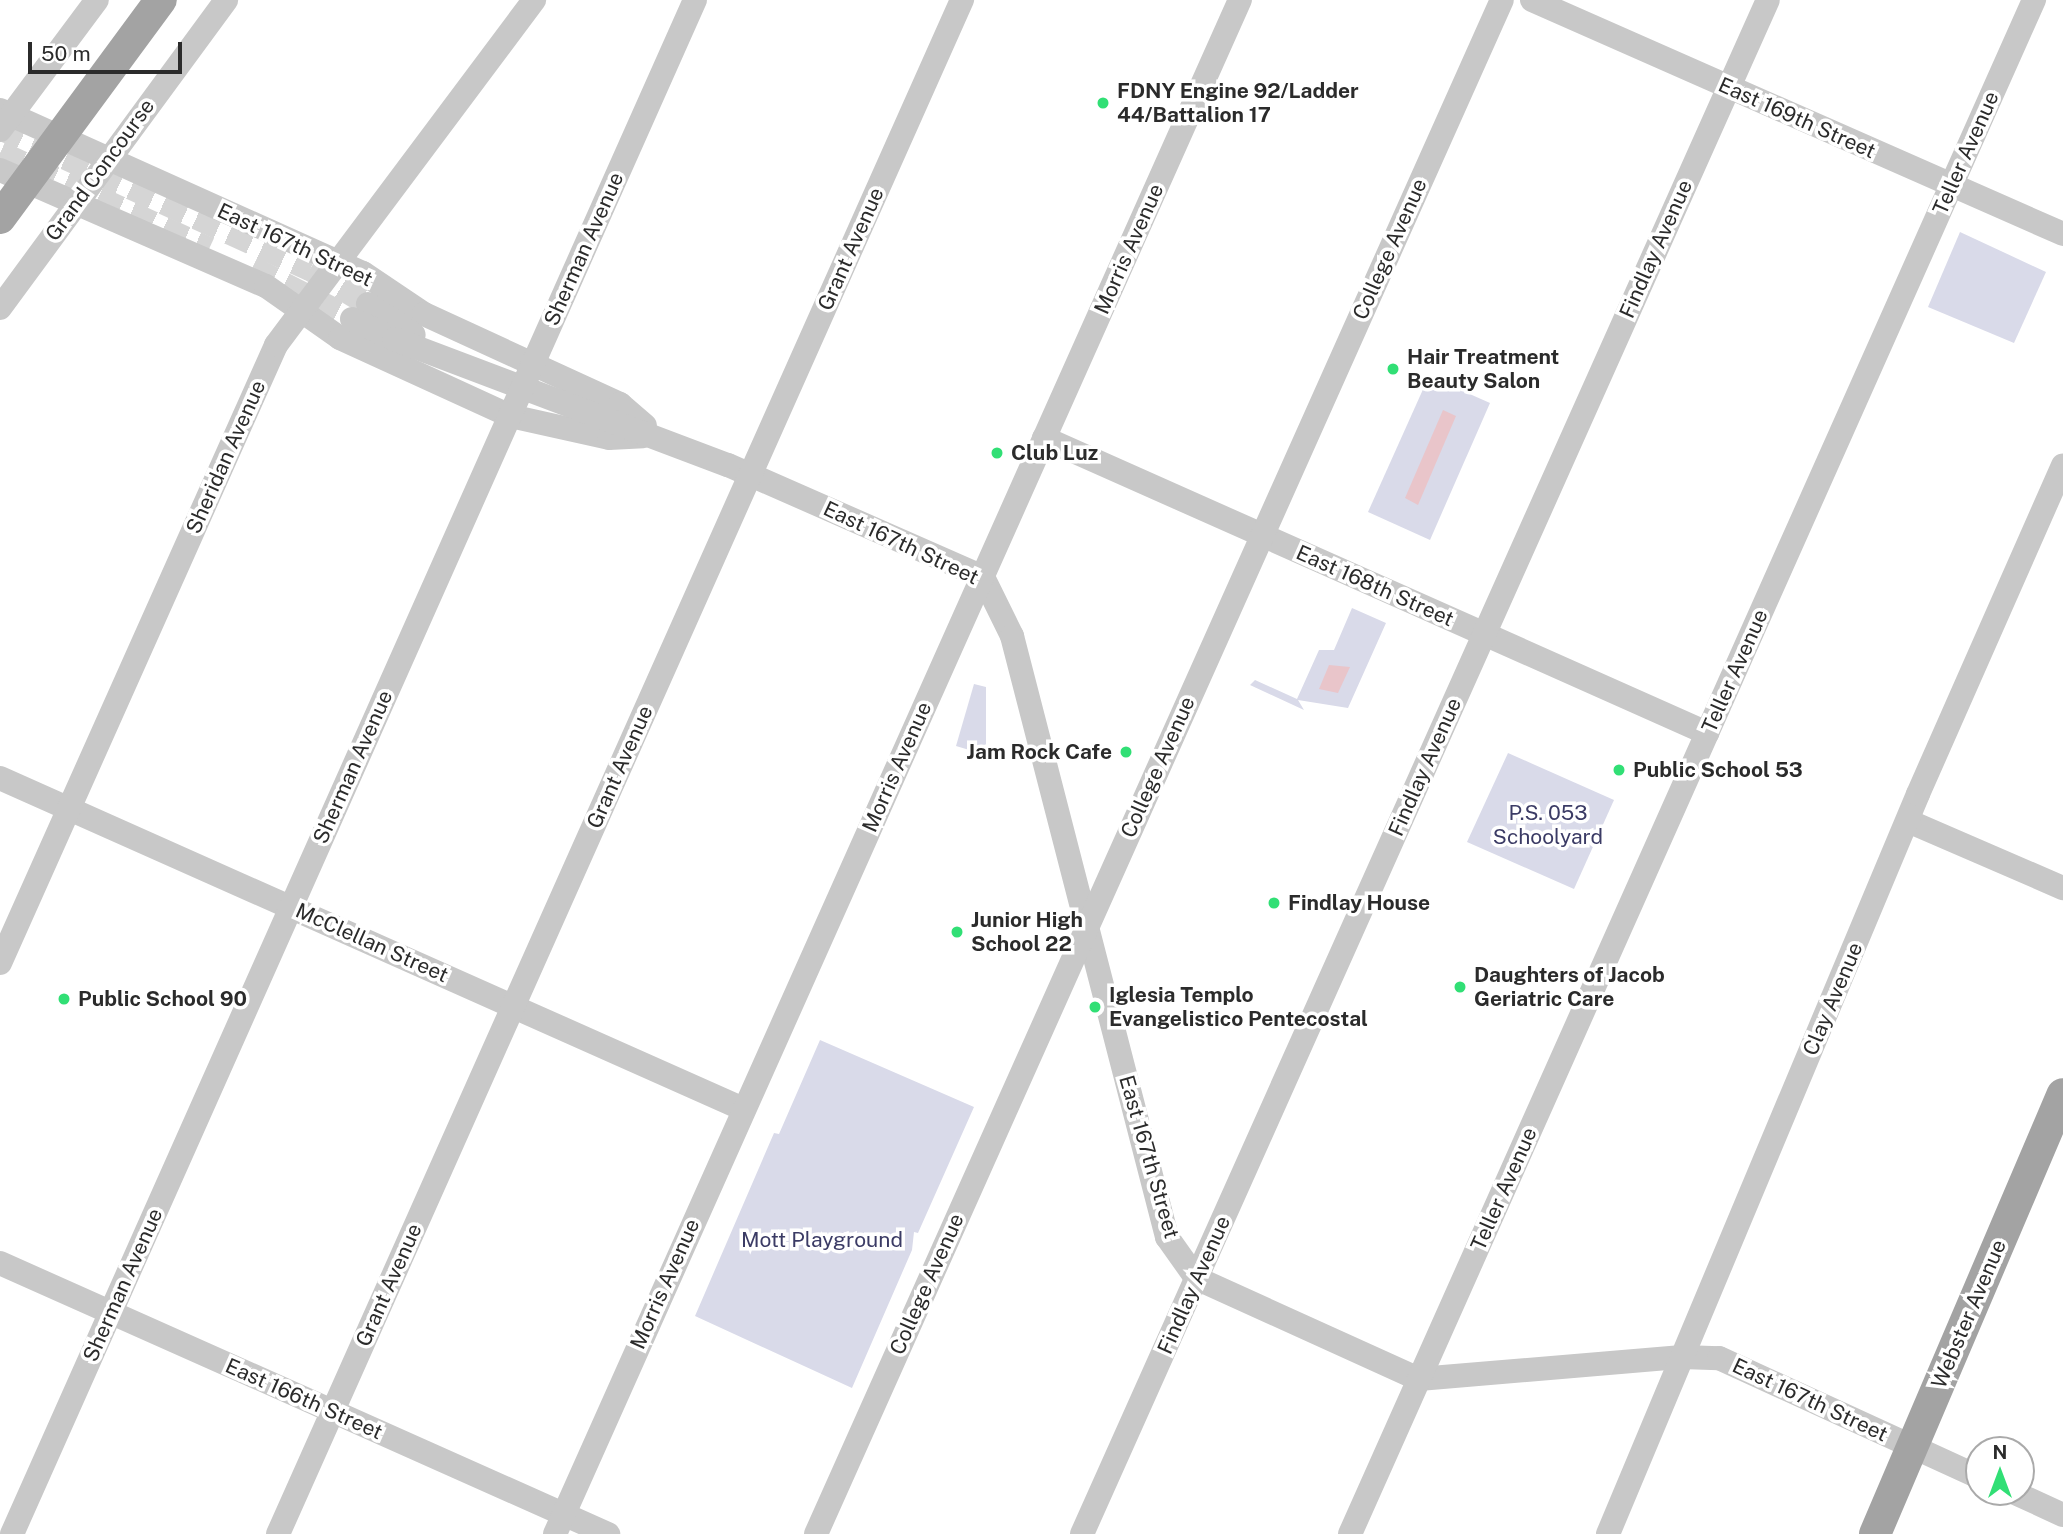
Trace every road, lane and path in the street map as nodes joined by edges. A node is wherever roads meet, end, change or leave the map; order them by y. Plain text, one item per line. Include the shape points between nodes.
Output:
1 (97, 0) edge
2 (161, 0) edge
3 (226, 0) edge
4 (534, 0) edge
5 (695, 0) edge
6 (962, 0) edge
7 (1240, 0) edge
8 (1502, 0) edge
9 (1532, 0) edge
10 (1768, 0) edge
11 (2034, 0) edge
12 (1729, 88) junction
13 (4, 118) edge
14 (59, 138) junction
15 (108, 160) junction
16 (13, 176) edge
17 (1951, 187) junction
18 (75, 204) junction
19 (0, 218) edge
20 (2063, 234) edge
21 (337, 261) junction
22 (0, 308) edge
23 (299, 309) junction
24 (360, 311) tunnel mouth
25 (532, 364) junction
26 (522, 388) junction
27 (510, 416) junction
28 (654, 435) junction
29 (1044, 438) junction
30 (2063, 466) edge
31 (750, 474) junction
32 (1262, 536) junction
33 (983, 578) junction
34 (1484, 635) junction
35 (1707, 733) junction
36 (0, 778) edge
37 (69, 809) junction
38 (1908, 821) junction
39 (2063, 888) edge
40 (291, 906) junction
41 (1086, 926) junction
42 (0, 963) edge
43 (514, 1007) junction
44 (2063, 1094) edge
45 (743, 1109) junction
46 (0, 1263) edge
47 (1196, 1278) junction
48 (111, 1312) junction
49 (1682, 1357) junction
50 (1419, 1379) junction
51 (333, 1412) junction
52 (1913, 1447) junction
53 (1965, 1471) edge
54 (2035, 1502) edge
55 (2063, 1515) edge
56 (559, 1525) edge
57 (12, 1534) edge
58 (278, 1534) edge
59 (608, 1534) edge
60 (816, 1534) edge
61 (1082, 1534) edge
62 (1350, 1534) edge
63 (1608, 1534) edge
64 (1875, 1534) edge

1 - 13 street
2 - 14 main road
3 - 15 street, Grand Concourse
4 - 21 street, Sheridan Avenue
5 - 25 street, Sherman Avenue
6 - 31 street, Grant Avenue
7 - 29 street, Morris Avenue
8 - 32 street, College Avenue
9 - 12 street, East 169th Street
10 - 12 street, Findlay Avenue
11 - 17 street, Teller Avenue
12 - 17 street, East 169th Street
12 - 34 street, Findlay Avenue
13 - 14 street, East 167th Street
14 - 15 street, East 167th Street
14 - 16 main road
15 - 18 street, Grand Concourse
15 - 21 street, East 167th Street
16 - 18 street, East 167th Street
16 - 19 main road
17 - 20 street, East 169th Street
17 - 35 street, Teller Avenue
18 - 22 street, Grand Concourse
18 - 23 street, East 167th Street via 266,286
21 - 23 street, Sheridan Avenue
21 - 25 street, East 167th Street via 424,314
23 - 27 street, East 167th Street via 355,346
23 - 37 street, Sheridan Avenue via 276,345
24 - 26 street, East 167th Street via 457,361
25 - 26 street, Sherman Avenue
25 - 28 street, East 167th Street via 620,404
26 - 27 street, Sherman Avenue
26 - 28 street, East 167th Street
27 - 28 street, East 167th Street via 609,438
27 - 40 street, Sherman Avenue
28 - 31 street, East 167th Street
29 - 32 street, East 168th Street
29 - 33 street, Morris Avenue
30 - 38 street, Clay Avenue
31 - 33 street, East 167th Street
31 - 43 street, Grant Avenue
32 - 34 street, East 168th Street
32 - 41 street, College Avenue
33 - 41 street, East 167th Street via 1012,636
33 - 45 street, Morris Avenue
34 - 35 street, East 168th Street
34 - 47 street, Findlay Avenue
35 - 50 street, Teller Avenue
36 - 37 street, McClellan Street
37 - 40 street, McClellan Street
37 - 42 street, Sheridan Avenue
38 - 39 street
38 - 49 street, Clay Avenue
40 - 43 street, McClellan Street
40 - 48 street, Sherman Avenue
41 - 47 street, East 167th Street via 1167,1237
41 - 60 street, College Avenue
43 - 45 street, McClellan Street
43 - 51 street, Grant Avenue
44 - 52 main road, Webster Avenue
45 - 56 street, Morris Avenue
46 - 48 street, East 166th Street
47 - 50 street, East 167th Street
47 - 61 street, Findlay Avenue
48 - 51 street, East 166th Street
48 - 57 street, Sherman Avenue
49 - 50 street, East 167th Street
49 - 52 street, East 167th Street via 1719,1358
49 - 63 street, Clay Avenue
50 - 62 street, Teller Avenue
51 - 56 street, East 166th Street
51 - 58 street, Grant Avenue
52 - 53 street, East 167th Street
52 - 64 main road, Webster Avenue
54 - 55 street
56 - 59 street, East 166th Street

